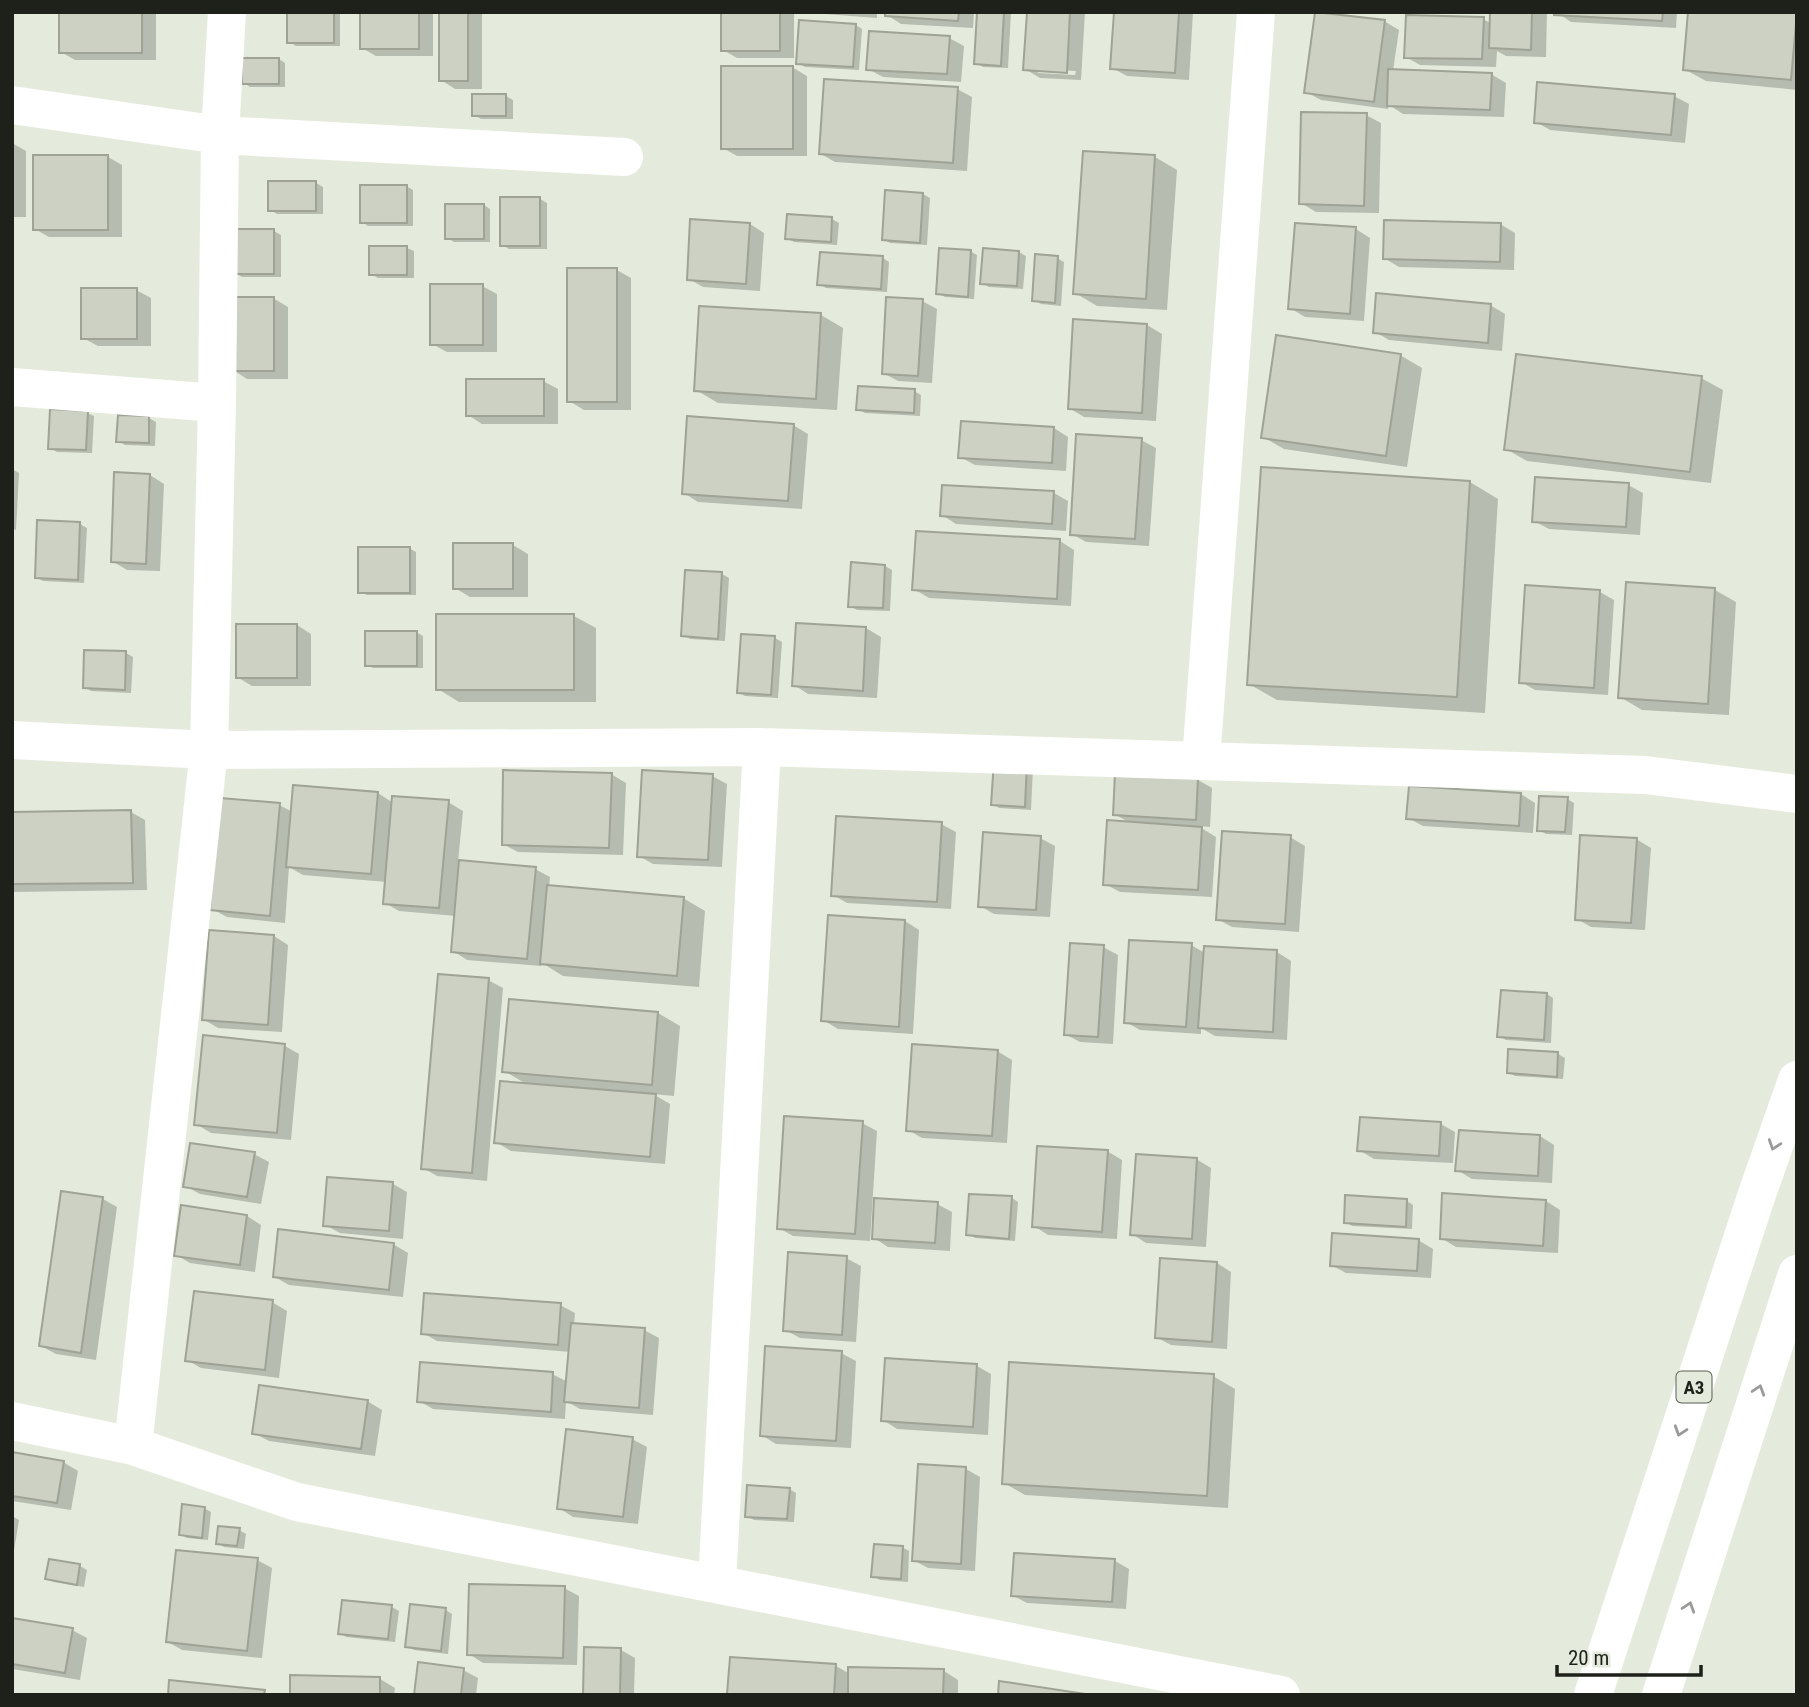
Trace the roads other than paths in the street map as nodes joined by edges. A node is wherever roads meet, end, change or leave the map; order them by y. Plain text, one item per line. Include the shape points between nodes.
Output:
1 (227, 12) edge
2 (1256, 12) edge
3 (12, 105) edge
4 (220, 135) junction
5 (624, 157) dead end
6 (12, 387) edge
7 (217, 403) junction
8 (12, 740) edge
9 (762, 747) junction
10 (209, 750) junction
11 (1200, 761) junction
12 (1797, 794) edge
13 (1797, 1080) edge
14 (1797, 1274) edge
15 (12, 1421) edge
16 (134, 1446) junction
17 (717, 1583) junction
18 (1281, 1695) edge
19 (1593, 1695) edge
20 (1661, 1695) edge

1 - 4 main road
2 - 11 main road
3 - 4 main road
4 - 5 main road
4 - 7 main road
6 - 7 main road
7 - 10 main road
8 - 10 main road
9 - 10 main road
9 - 11 main road
9 - 17 main road
10 - 16 main road
11 - 12 main road via 1645,775
13 -> 19 main road, A3
20 -> 14 main road
15 - 16 main road
16 - 17 main road via 297,1502
17 - 18 main road

